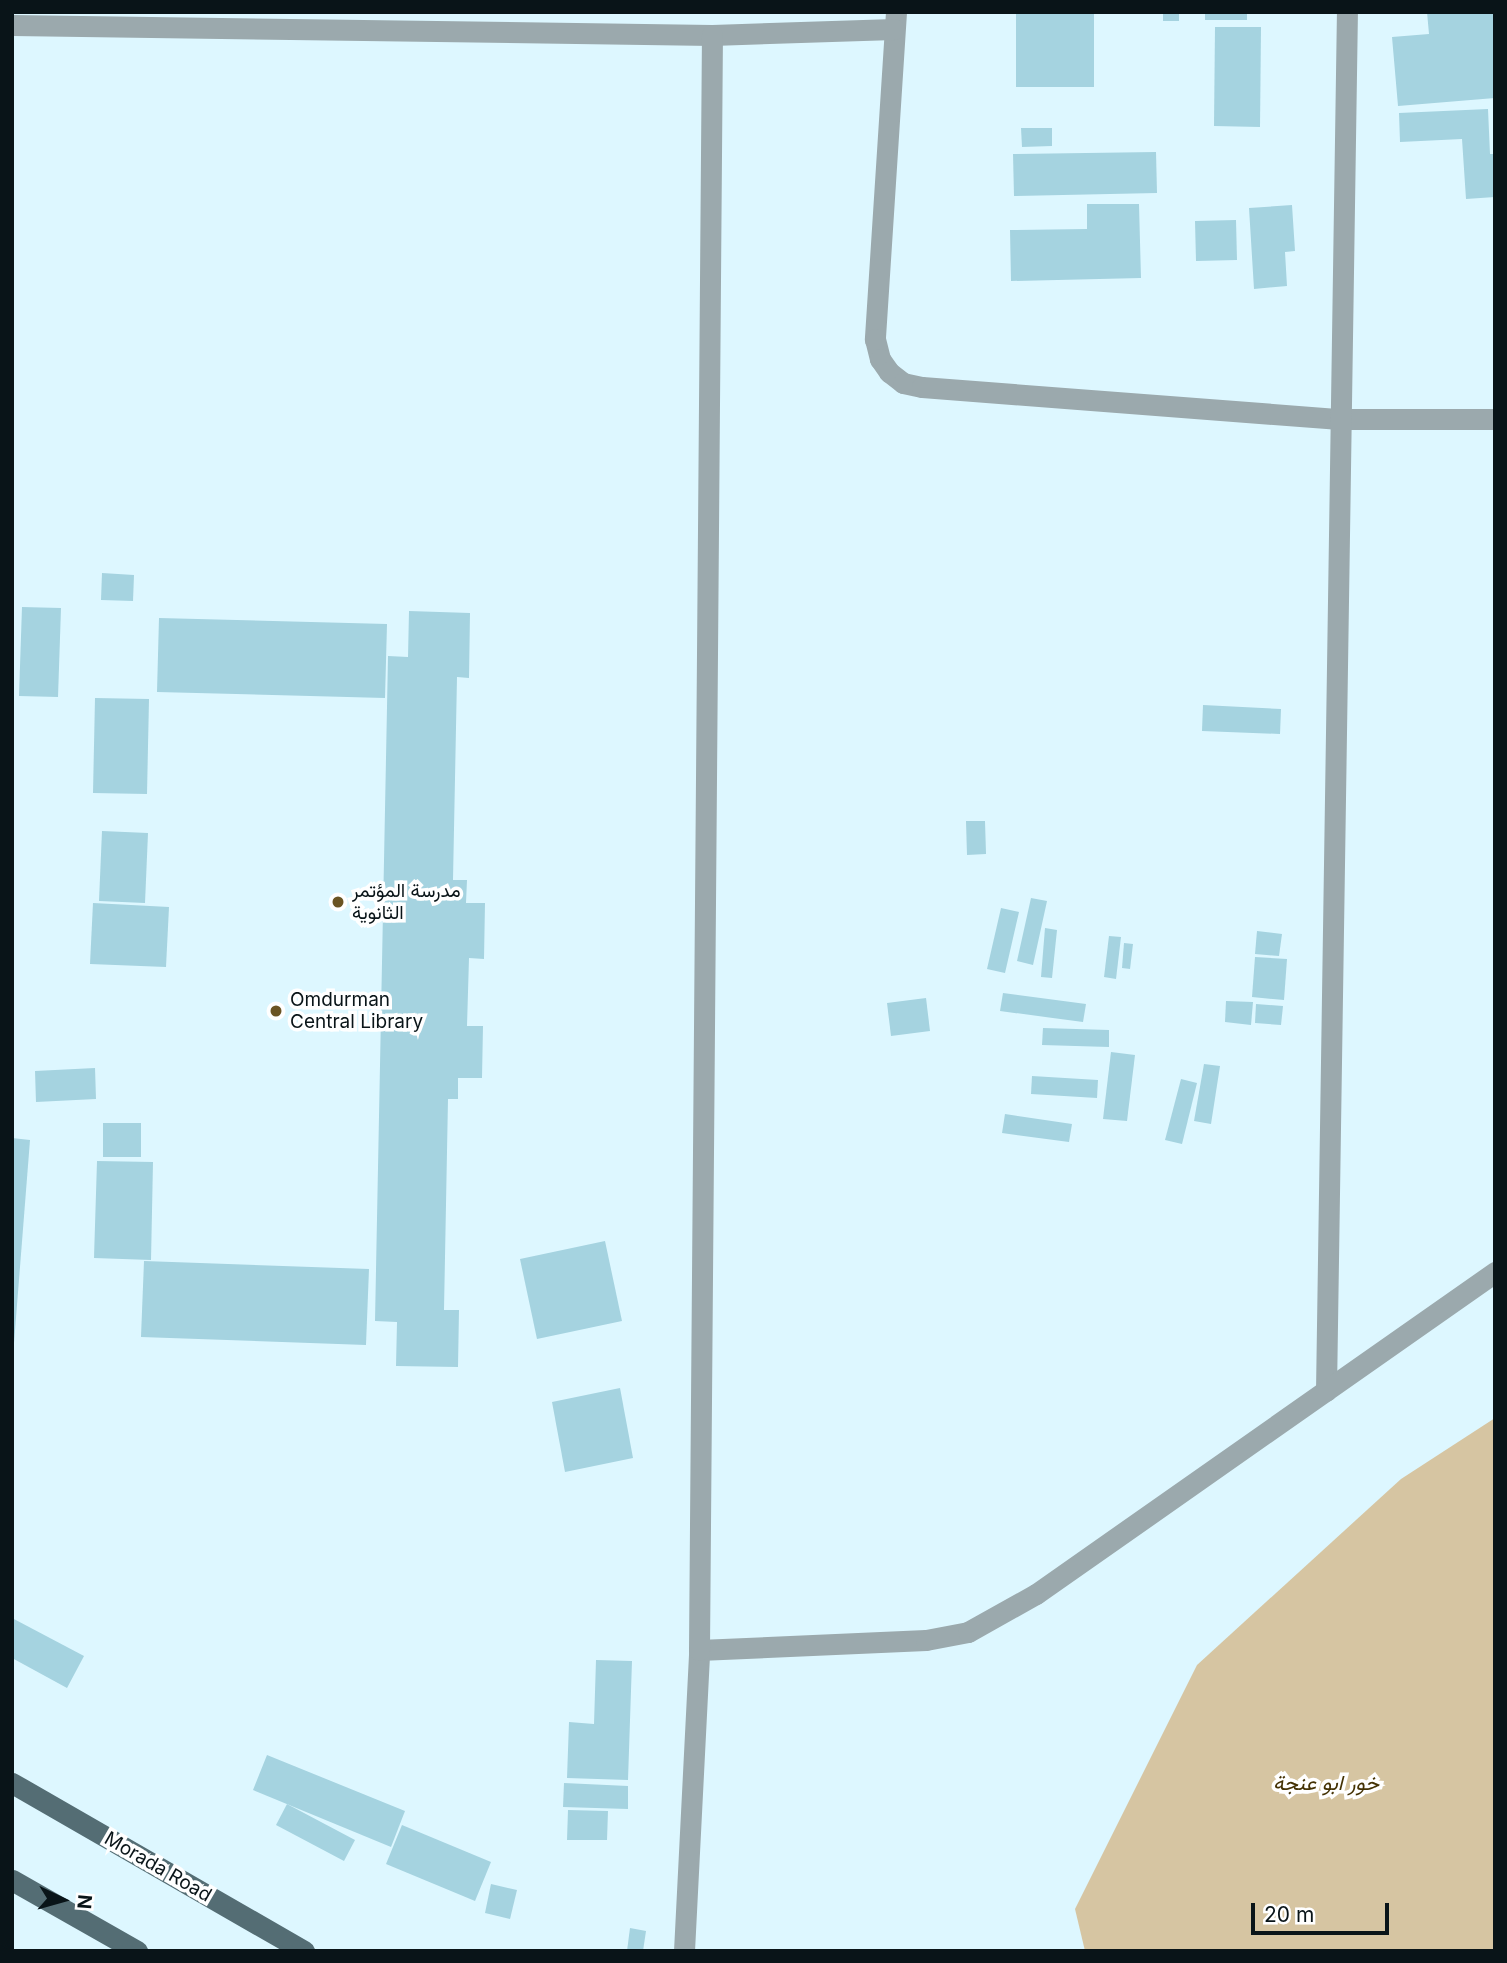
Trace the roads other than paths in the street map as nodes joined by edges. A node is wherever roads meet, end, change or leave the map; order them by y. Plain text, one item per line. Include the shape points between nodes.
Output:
1 (1347, 12) edge
2 (20, 21) edge
3 (895, 21) edge
4 (393, 22) edge
5 (712, 36) junction
6 (1340, 419) junction
7 (1495, 419) edge
8 (1495, 1272) edge
9 (1326, 1391) junction
10 (699, 1650) junction
11 (12, 1783) edge
12 (12, 1880) edge
13 (137, 1951) edge
14 (304, 1951) edge
15 (684, 1951) edge

1 - 6 street
2 - 4 street
3 - 5 street
3 - 6 street via 874,339 888,372 903,383 922,387
4 - 5 street
5 - 10 street
6 - 7 street
6 - 9 street
8 - 9 street
9 - 10 street via 1036,1594 968,1632 926,1640
10 - 15 street
11 - 14 main road, Morada Road
12 - 13 main road

